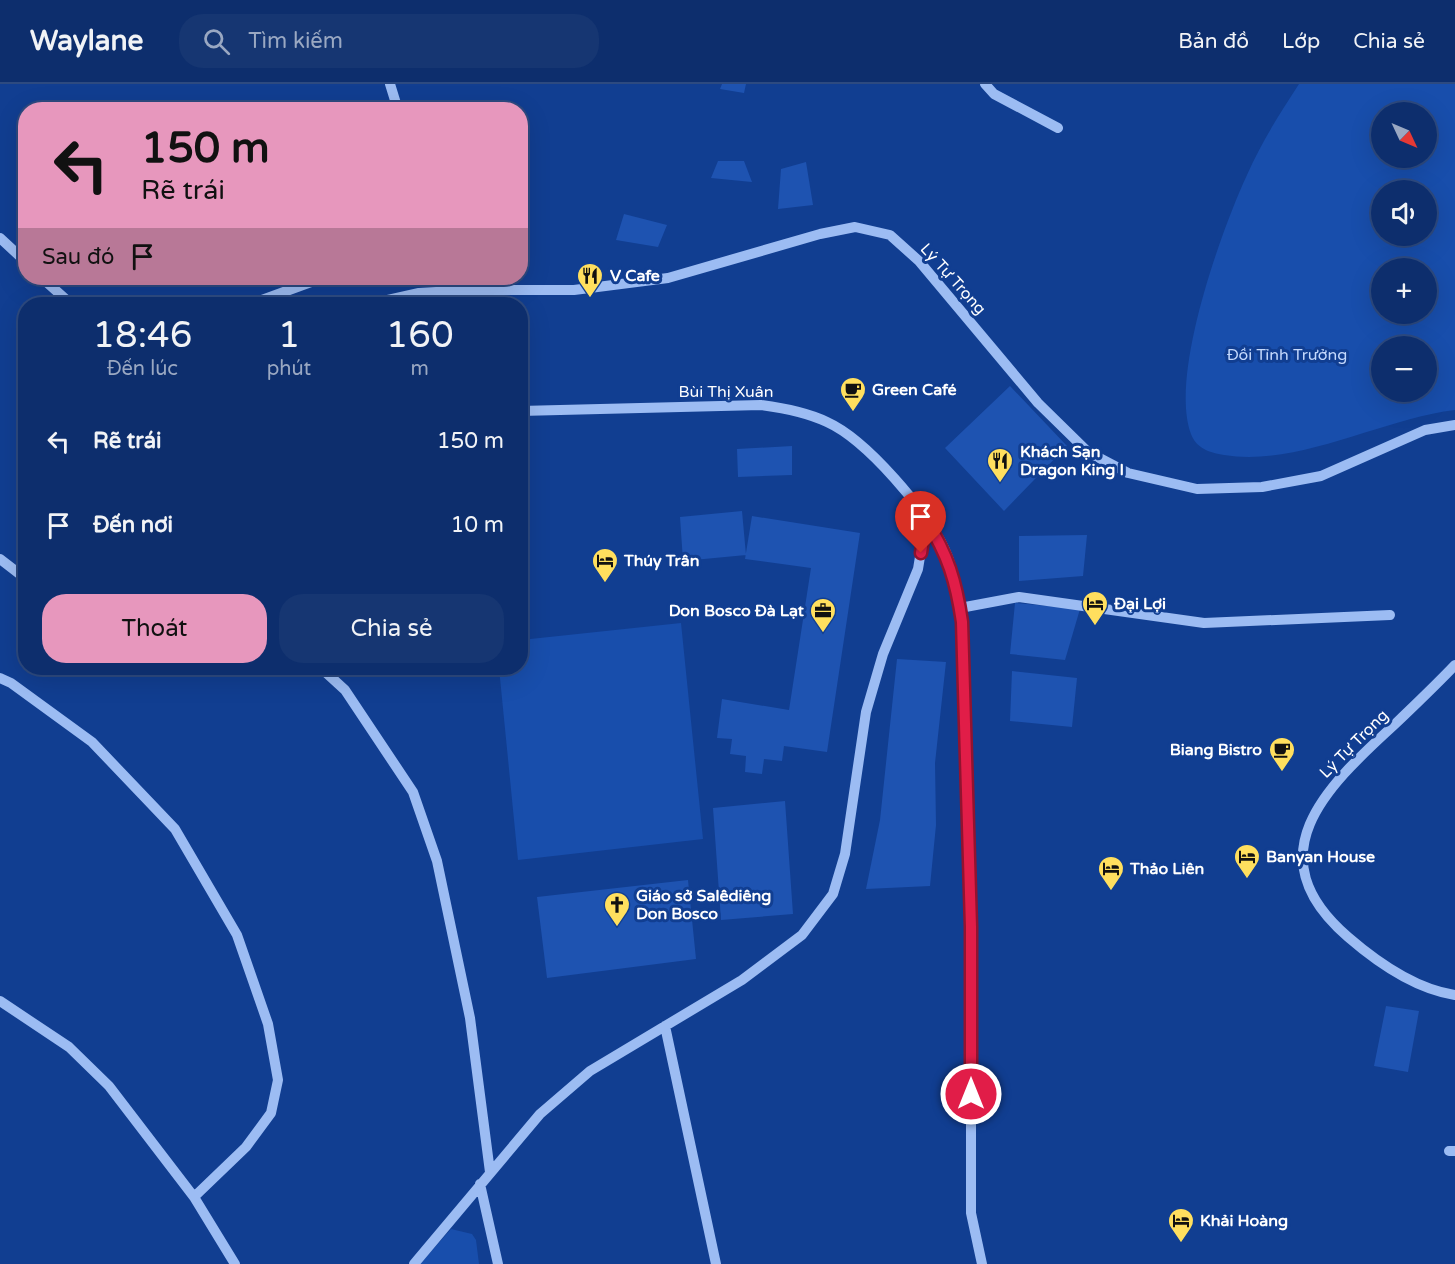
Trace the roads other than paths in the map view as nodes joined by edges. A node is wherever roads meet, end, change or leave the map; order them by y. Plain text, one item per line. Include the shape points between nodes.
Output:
1 (390, 84) edge
2 (985, 84) edge
3 (396, 102) edge
4 (1058, 128) dead end
5 (0, 238) edge
6 (18, 255) edge
7 (50, 285) edge
8 (303, 285) edge
9 (63, 297) edge
10 (270, 297) edge
11 (401, 297) edge
12 (528, 411) edge
13 (1455, 425) edge
14 (926, 520) junction
15 (0, 559) edge
16 (18, 573) edge
17 (960, 608) junction
18 (1390, 615) dead end
19 (1455, 665) edge
20 (329, 675) edge
21 (0, 678) edge
22 (1455, 995) edge
23 (0, 1001) edge
24 (665, 1026) junction
25 (490, 1172) junction
26 (480, 1184) junction
27 (194, 1197) junction
28 (235, 1264) edge
29 (414, 1264) edge
30 (498, 1264) edge
31 (716, 1264) edge
32 (982, 1264) edge

1 - 3 street
2 - 4 street via 994,94
5 - 6 street
7 - 9 street
8 - 10 street
11 - 13 street, Lý Tự Trọng via 471,290 574,290 668,278 855,227 890,235 919,261 1038,403 1088,452 1128,473 1197,489 1262,487 1321,476 1425,430
12 - 14 street, Bùi Thị Xuân via 761,405 794,410 829,423 864,447
14 - 17 street, Bùi Thị Xuân via 945,550
14 - 24 street via 918,569 883,654 866,712 845,854 833,894 802,935 742,980
15 - 16 street
17 - 18 street via 1018,597 1204,623
17 - 32 street, Bùi Thị Xuân via 971,927 971,1213
19 - 22 street, Lý Tự Trọng via 1333,783 1313,814 1303,849 1304,875 1317,904 1341,931 1393,970
20 - 25 street via 345,690 413,792 437,861 470,1018
21 - 27 street via 92,742 130,779 176,829 237,935 268,1024 278,1080 271,1113 246,1147
23 - 27 street via 69,1047 109,1086
24 - 25 street via 590,1071 540,1114
24 - 31 street
25 - 26 street
26 - 29 street
26 - 30 street
27 - 28 street

